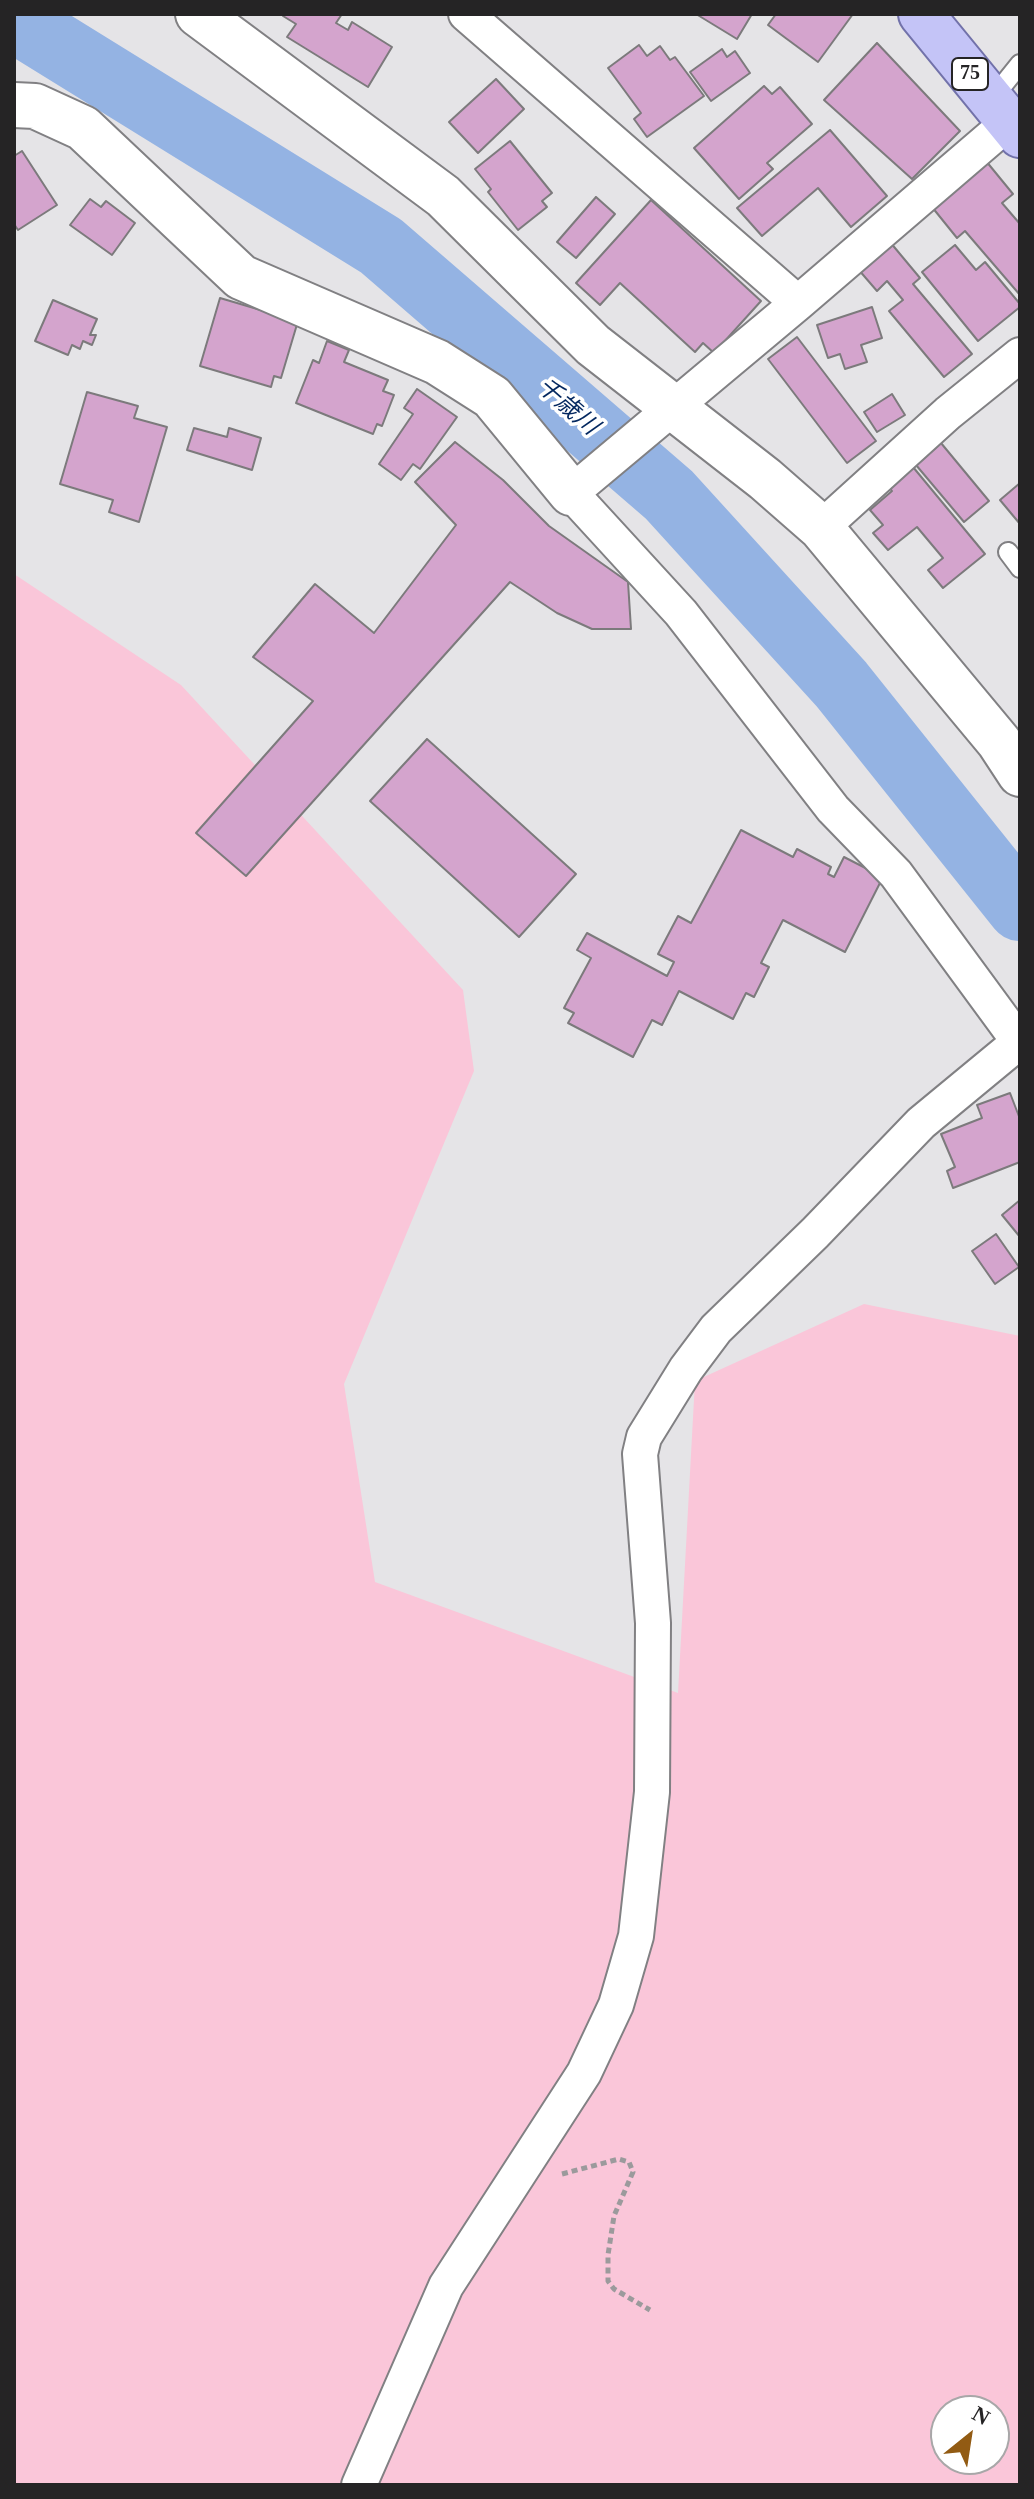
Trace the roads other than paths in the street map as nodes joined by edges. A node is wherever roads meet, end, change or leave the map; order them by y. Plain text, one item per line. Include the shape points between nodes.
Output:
1 (198, 14) edge
2 (466, 14) edge
3 (921, 14) edge
4 (1020, 64) edge
5 (14, 105) edge
6 (1007, 119) edge
7 (798, 303) junction
8 (1020, 355) edge
9 (667, 412) junction
10 (571, 493) junction
11 (821, 528) junction
12 (1008, 552) dead end
13 (1020, 568) edge
14 (1009, 750) edge
15 (1019, 1042) edge
16 (359, 2485) edge

1 - 9 street via 443,196
2 - 7 street
3 - 6 main road, 75
4 - 6 lane
5 - 10 street via 35,106 83,128 241,277 437,362 492,397
6 - 7 street
7 - 9 street
8 - 11 street
9 - 10 street
9 - 11 street via 765,479
10 - 15 street via 681,613 833,809 896,874
11 - 14 street
12 - 13 lane
15 - 16 street via 921,1123 716,1329 644,1437 640,1454 653,1623 652,1792 636,1936 616,2005 584,2073 446,2286

